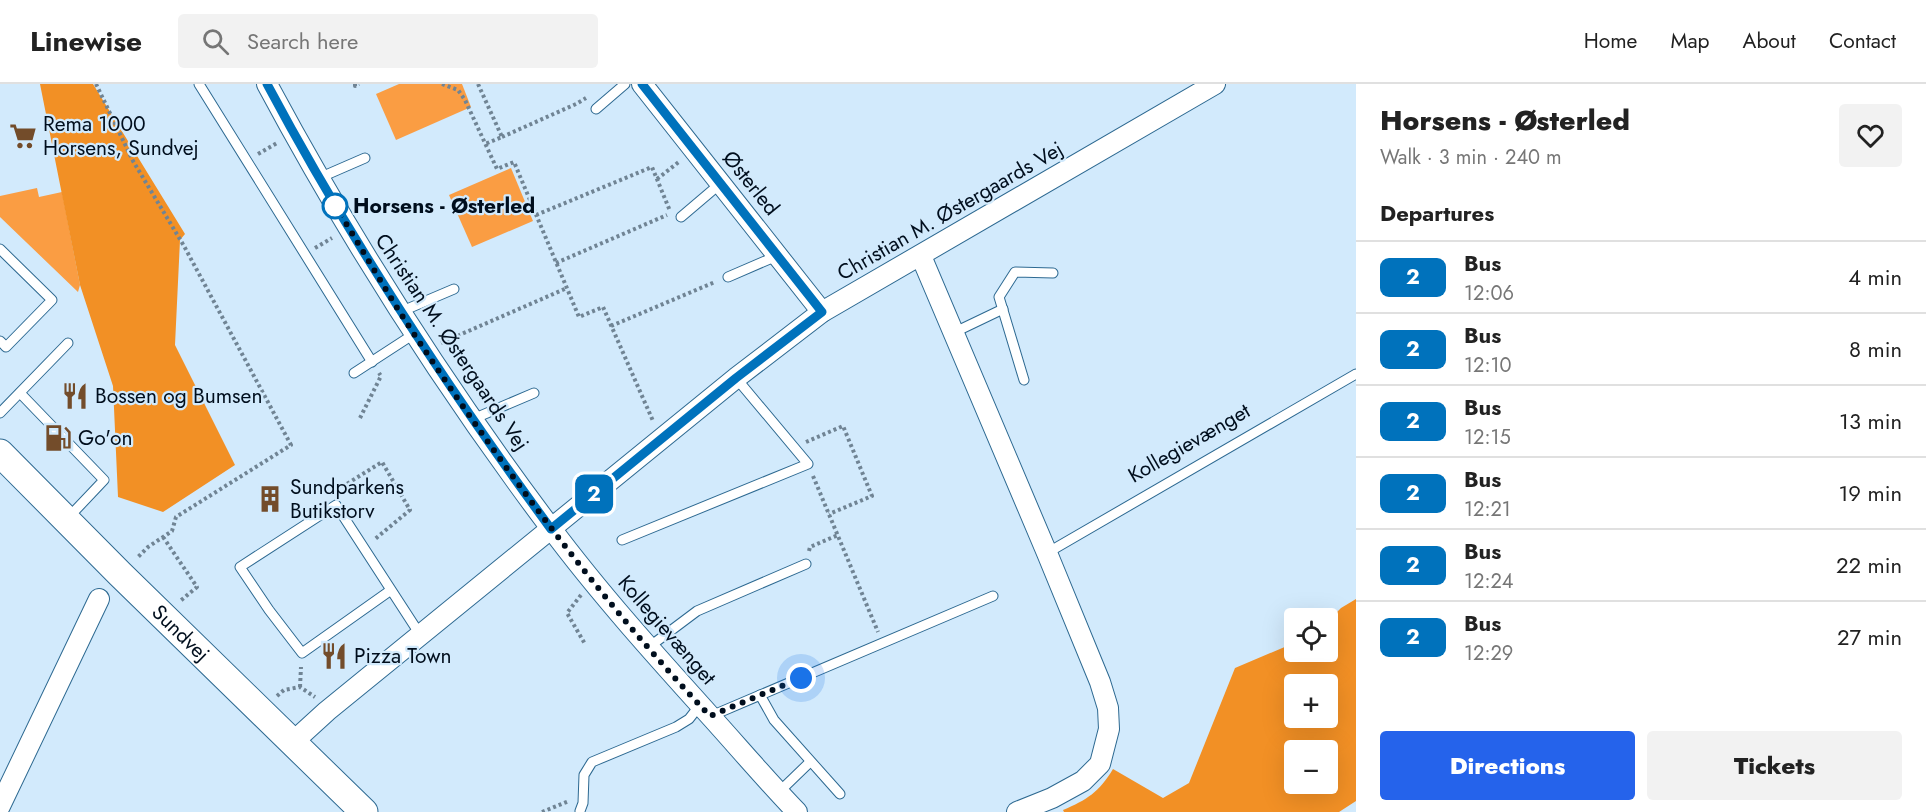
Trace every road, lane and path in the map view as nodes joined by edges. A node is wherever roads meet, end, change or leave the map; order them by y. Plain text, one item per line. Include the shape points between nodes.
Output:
1 (96, 84) edge
2 (199, 84) edge
3 (267, 84) edge
4 (442, 84) edge
5 (478, 84) edge
6 (625, 84) edge
7 (642, 84) edge
8 (1215, 84) edge
9 (588, 96) dead end
10 (596, 109) dead end
11 (293, 133) junction
12 (502, 137) junction
13 (485, 144) junction
14 (694, 150) junction
15 (365, 158) dead end
16 (247, 161) junction
17 (319, 178) junction
18 (657, 179) junction
19 (721, 183) junction
20 (536, 215) junction
21 (681, 218) dead end
22 (348, 229) junction
23 (0, 249) edge
24 (305, 254) junction
25 (779, 255) junction
26 (921, 256) junction
27 (556, 263) junction
28 (1053, 273) dead end
29 (728, 277) joint
30 (567, 288) junction
31 (454, 289) dead end
32 (1003, 309) junction
33 (400, 312) junction
34 (822, 312) junction
35 (611, 326) junction
36 (955, 332) junction
37 (414, 334) junction
38 (0, 341) edge
39 (68, 343) dead end
40 (425, 350) junction
41 (372, 362) junction
42 (354, 373) dead end
43 (1356, 374) edge
44 (736, 378) junction
45 (1024, 380) dead end
46 (20, 393) junction
47 (534, 393) dead end
48 (0, 413) edge
49 (360, 418) dead end
50 (473, 420) junction
51 (665, 436) junction
52 (794, 447) junction
53 (0, 453) edge
54 (808, 464) junction
55 (336, 505) junction
56 (829, 514) junction
57 (66, 520) junction
58 (551, 529) junction
59 (838, 535) junction
60 (163, 537) junction
61 (622, 540) dead end
62 (364, 548) junction
63 (1047, 553) junction
64 (806, 564) joint
65 (120, 574) junction
66 (593, 581) junction
67 (391, 590) junction
68 (993, 597) dead end
69 (99, 599) dead end
70 (163, 616) junction
71 (421, 636) junction
72 (882, 643) junction
73 (585, 644) dead end
74 (649, 647) junction
75 (302, 653) junction
76 (300, 687) junction
77 (760, 695) junction
78 (705, 710) junction
79 (327, 711) junction
80 (262, 712) junction
81 (294, 742) junction
82 (810, 762) junction
83 (779, 792) junction
84 (584, 794) junction
85 (840, 794) dead end
86 (0, 806) edge
87 (356, 809) edge
88 (580, 811) edge
89 (542, 812) edge
90 (797, 812) edge
91 (1017, 812) edge

1 - 60 path via 133,161 291,446 176,517 172,531
2 - 16 lane
3 - 11 street, Christian M. Østergaards Vej
4 - 13 path via 458,90
5 - 12 path
6 - 10 lane
7 - 14 street, Østerled
8 - 26 street, Christian M. Østergaards Vej
9 - 12 path
11 - 16 path
11 - 17 street, Christian M. Østergaards Vej
12 - 13 path
13 - 20 path via 497,169 513,162
14 - 18 path
14 - 19 street, Østerled
15 - 17 lane
16 - 24 lane
17 - 22 street, Christian M. Østergaards Vej
18 - 20 path via 652,167 642,168
18 - 27 path via 671,213
19 - 21 lane
19 - 25 street, Østerled
20 - 27 path
22 - 24 path
22 - 33 street, Christian M. Østergaards Vej
23 - 38 lane via 52,300 6,347
24 - 41 lane
25 - 29 lane
25 - 34 street, Østerled
26 - 34 street, Christian M. Østergaards Vej
26 - 36 street
27 - 30 path
28 - 32 lane via 1015,272 999,297
29 - 35 path
30 - 35 path via 579,317 603,307
30 - 40 path
31 - 33 lane
32 - 36 lane
32 - 45 lane
33 - 37 street, Christian M. Østergaards Vej
34 - 44 street, Christian M. Østergaards Vej
35 - 51 path via 652,420
36 - 63 street
37 - 40 street, Christian M. Østergaards Vej
37 - 41 lane
39 - 46 lane
40 - 50 street, Christian M. Østergaards Vej
41 - 42 lane
41 - 49 path via 381,376
43 - 63 lane, Kollegievænget
44 - 51 street, Christian M. Østergaards Vej
44 - 52 lane
46 - 48 lane
46 - 57 lane via 104,480
47 - 50 lane
50 - 58 street, Christian M. Østergaards Vej
51 - 58 street, Christian M. Østergaards Vej
52 - 54 lane
52 - 56 path via 843,426 872,496
53 - 57 main road, Sundvej
54 - 56 path
54 - 61 lane
55 - 62 lane
55 - 62 path via 329,495 382,462 410,510
55 - 75 lane via 240,567
56 - 59 path
57 - 65 main road, Sundvej
58 - 66 street, Kollegievænget
58 - 71 street, Christian M. Østergaards Vej
59 - 64 path via 810,547
59 - 72 path
60 - 65 path
60 - 70 path via 197,587
62 - 67 lane
63 - 91 street via 1100,682 1108,708 1108,729 1100,764 1083,781
64 - 74 lane via 697,611
65 - 70 main road, Sundvej
66 - 73 path via 567,613
66 - 74 street, Kollegievænget
67 - 71 lane
67 - 75 lane
68 - 72 lane
69 - 86 street
70 - 80 main road, Sundvej
71 - 79 street, Christian M. Østergaards Vej
72 - 77 lane
74 - 78 street, Kollegievænget
75 - 76 path
76 - 79 path
76 - 80 path via 284,690
77 - 78 lane
77 - 82 lane via 774,720
78 - 83 street, Kollegievænget
78 - 84 lane via 676,727 592,762 584,775
79 - 81 street, Christian M. Østergaards Vej
80 - 81 main road, Sundvej
81 - 87 main road, Sundvej
82 - 83 lane
82 - 85 lane
83 - 90 street, Kollegievænget
84 - 88 lane
84 - 89 path

